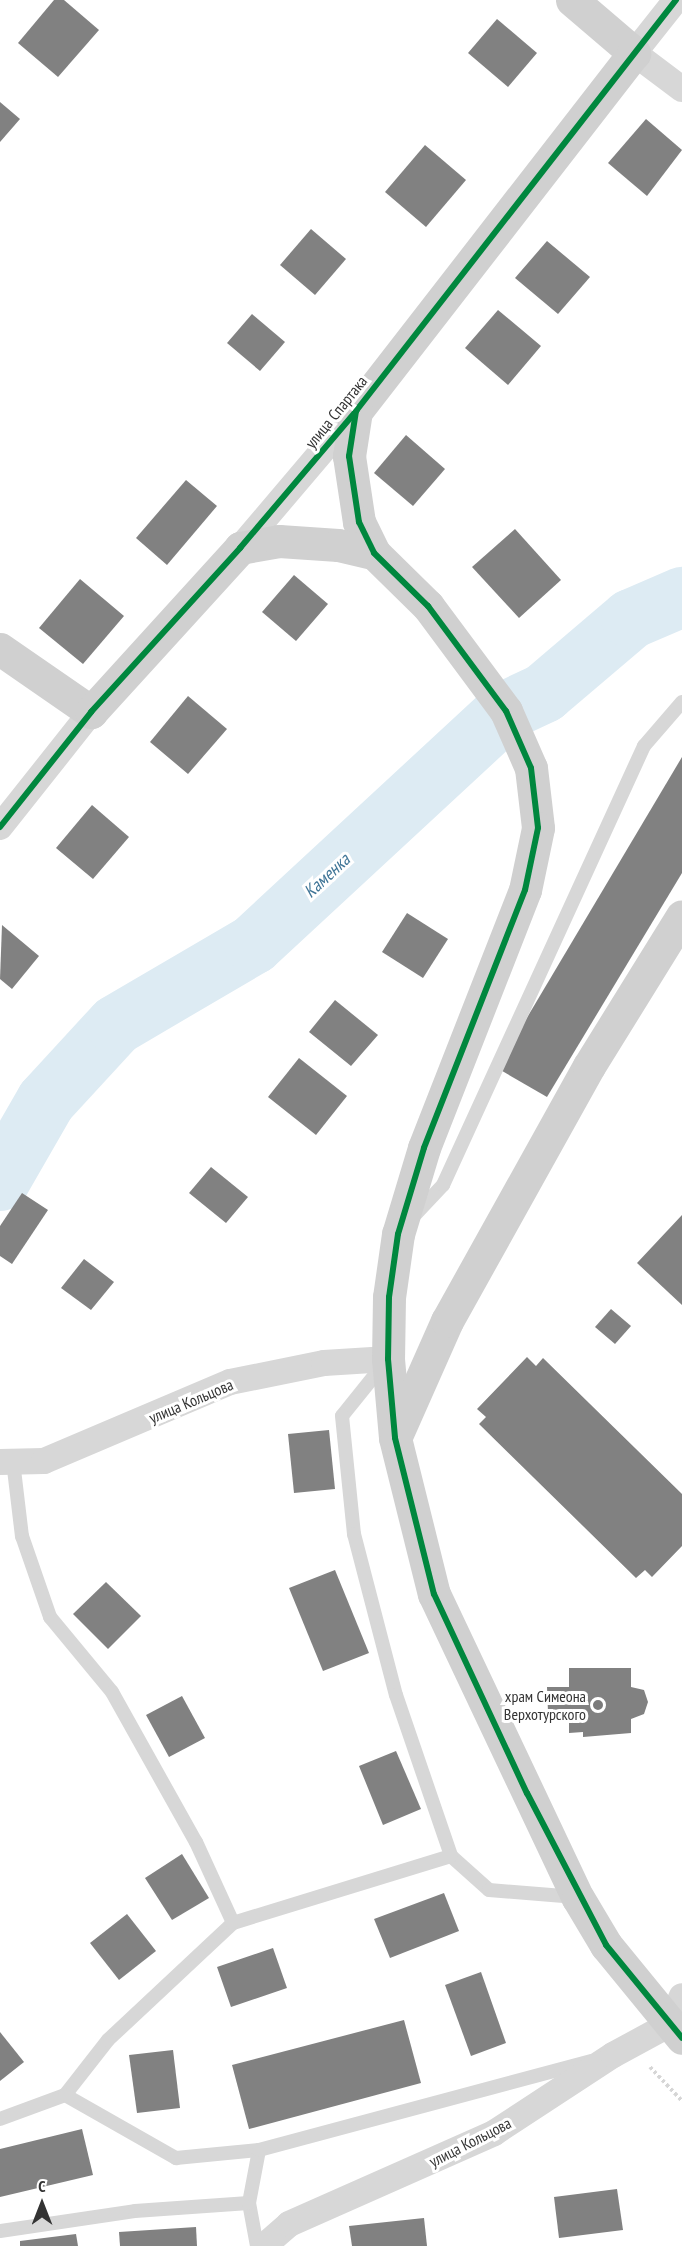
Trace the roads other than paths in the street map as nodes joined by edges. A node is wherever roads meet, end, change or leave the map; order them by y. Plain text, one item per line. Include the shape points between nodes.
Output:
1 (572, 0) edge
2 (676, 0) edge
3 (634, 53) junction
4 (682, 89) edge
5 (356, 411) junction
6 (240, 548) junction
7 (374, 554) junction
8 (0, 649) edge
9 (682, 702) edge
10 (91, 712) junction
11 (0, 827) edge
12 (682, 916) edge
13 (398, 1234) junction
14 (388, 1359) junction
15 (395, 1437) junction
16 (7, 1462) edge
17 (451, 1856) junction
18 (578, 1898) junction
19 (233, 1923) junction
20 (678, 2019) edge
21 (622, 2050) junction
22 (65, 2095) junction
23 (0, 2119) edge
24 (259, 2150) junction
25 (249, 2203) junction
26 (0, 2231) edge
27 (257, 2246) edge
28 (264, 2246) edge

1 - 3 street
2 - 3 street, улица Спартака
3 - 4 street
3 - 5 street, улица Спартака
5 - 6 street, улица Спартака
5 - 7 street via 350,456 359,522
6 - 7 street via 279,541 338,544
6 - 10 street, улица Спартака
7 - 13 street via 428,606 506,711 531,768 538,828 525,890 424,1148
8 - 10 street
9 - 13 lane via 644,746 442,1185
10 - 11 street, улица Спартака
12 - 15 street via 589,1066 447,1321
13 - 14 street via 389,1297
14 - 15 street
14 - 16 street, улица Кольцова via 324,1363 230,1382 44,1461
14 - 17 lane via 342,1416 354,1534 396,1695
15 - 18 street via 434,1594
16 - 19 lane via 22,1536 50,1617 112,1692 196,1842
17 - 18 lane via 489,1890
17 - 19 lane
18 - 20 street via 606,1945
19 - 22 lane via 108,2040
20 - 21 street, улица Кольцова
21 - 24 lane
21 - 28 street, улица Кольцова via 494,2133 289,2224
22 - 23 lane
22 - 24 lane via 176,2158
24 - 25 lane
25 - 26 lane via 135,2211
25 - 27 lane

